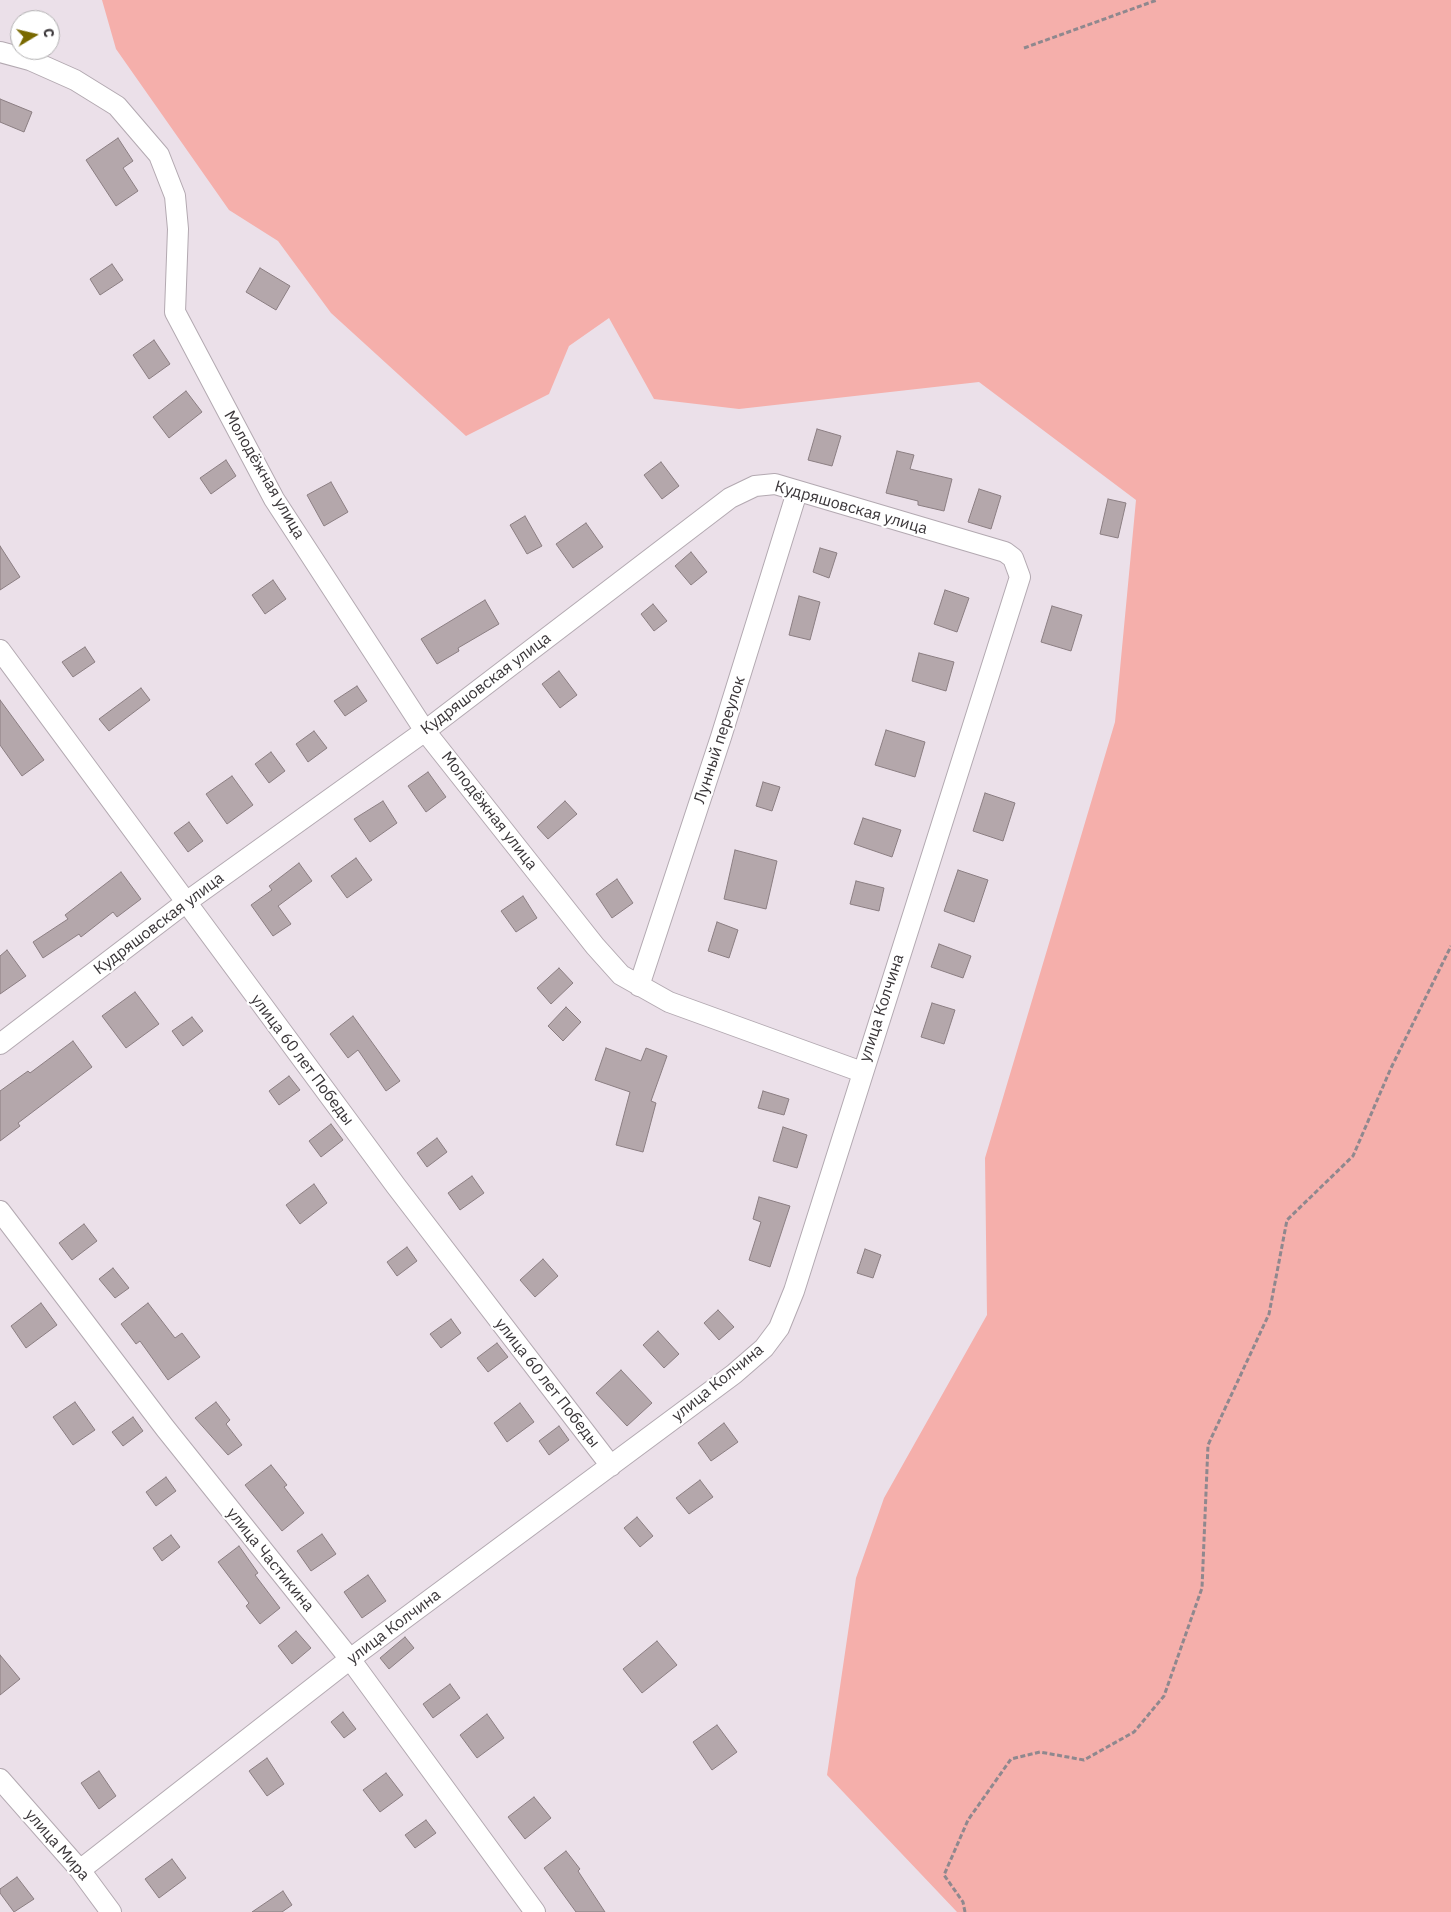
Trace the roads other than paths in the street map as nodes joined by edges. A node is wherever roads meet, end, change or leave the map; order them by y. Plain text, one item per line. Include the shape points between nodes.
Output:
1 (0, 52) edge
2 (797, 492) junction
3 (1013, 558) joint
4 (0, 650) edge
5 (425, 731) junction
6 (185, 902) junction
7 (639, 986) junction
8 (0, 1044) edge
9 (862, 1072) junction
10 (0, 1211) edge
11 (611, 1466) junction
12 (350, 1659) junction
13 (0, 1779) edge
14 (80, 1870) junction
15 (111, 1912) edge
16 (535, 1912) edge

1 - 5 street, Молодёжная улица via 30,60 76,80 118,106 158,154 175,196 178,229 175,312 274,499
2 - 3 street, Кудряшовская улица via 1005,552
2 - 5 street, Кудряшовская улица via 775,484 755,486 730,498
2 - 7 street, Лунный переулок via 722,737
3 - 9 street, улица Колчина via 1020,576
4 - 6 street, улица 60 лет Победы
5 - 6 street, Кудряшовская улица
5 - 7 street, Молодёжная улица via 595,946 621,975
6 - 8 street, Кудряшовская улица
6 - 11 street, улица 60 лет Победы via 396,1186
7 - 9 street, Молодёжная улица via 669,1002
9 - 11 street, улица Колчина via 794,1291 779,1328 764,1348 734,1374
10 - 12 street, улица Частикина via 165,1428
11 - 12 street, улица Колчина
12 - 14 street, улица Колчина
12 - 16 street, улица Частикина
13 - 14 street, улица Мира
14 - 15 street, улица Мира

